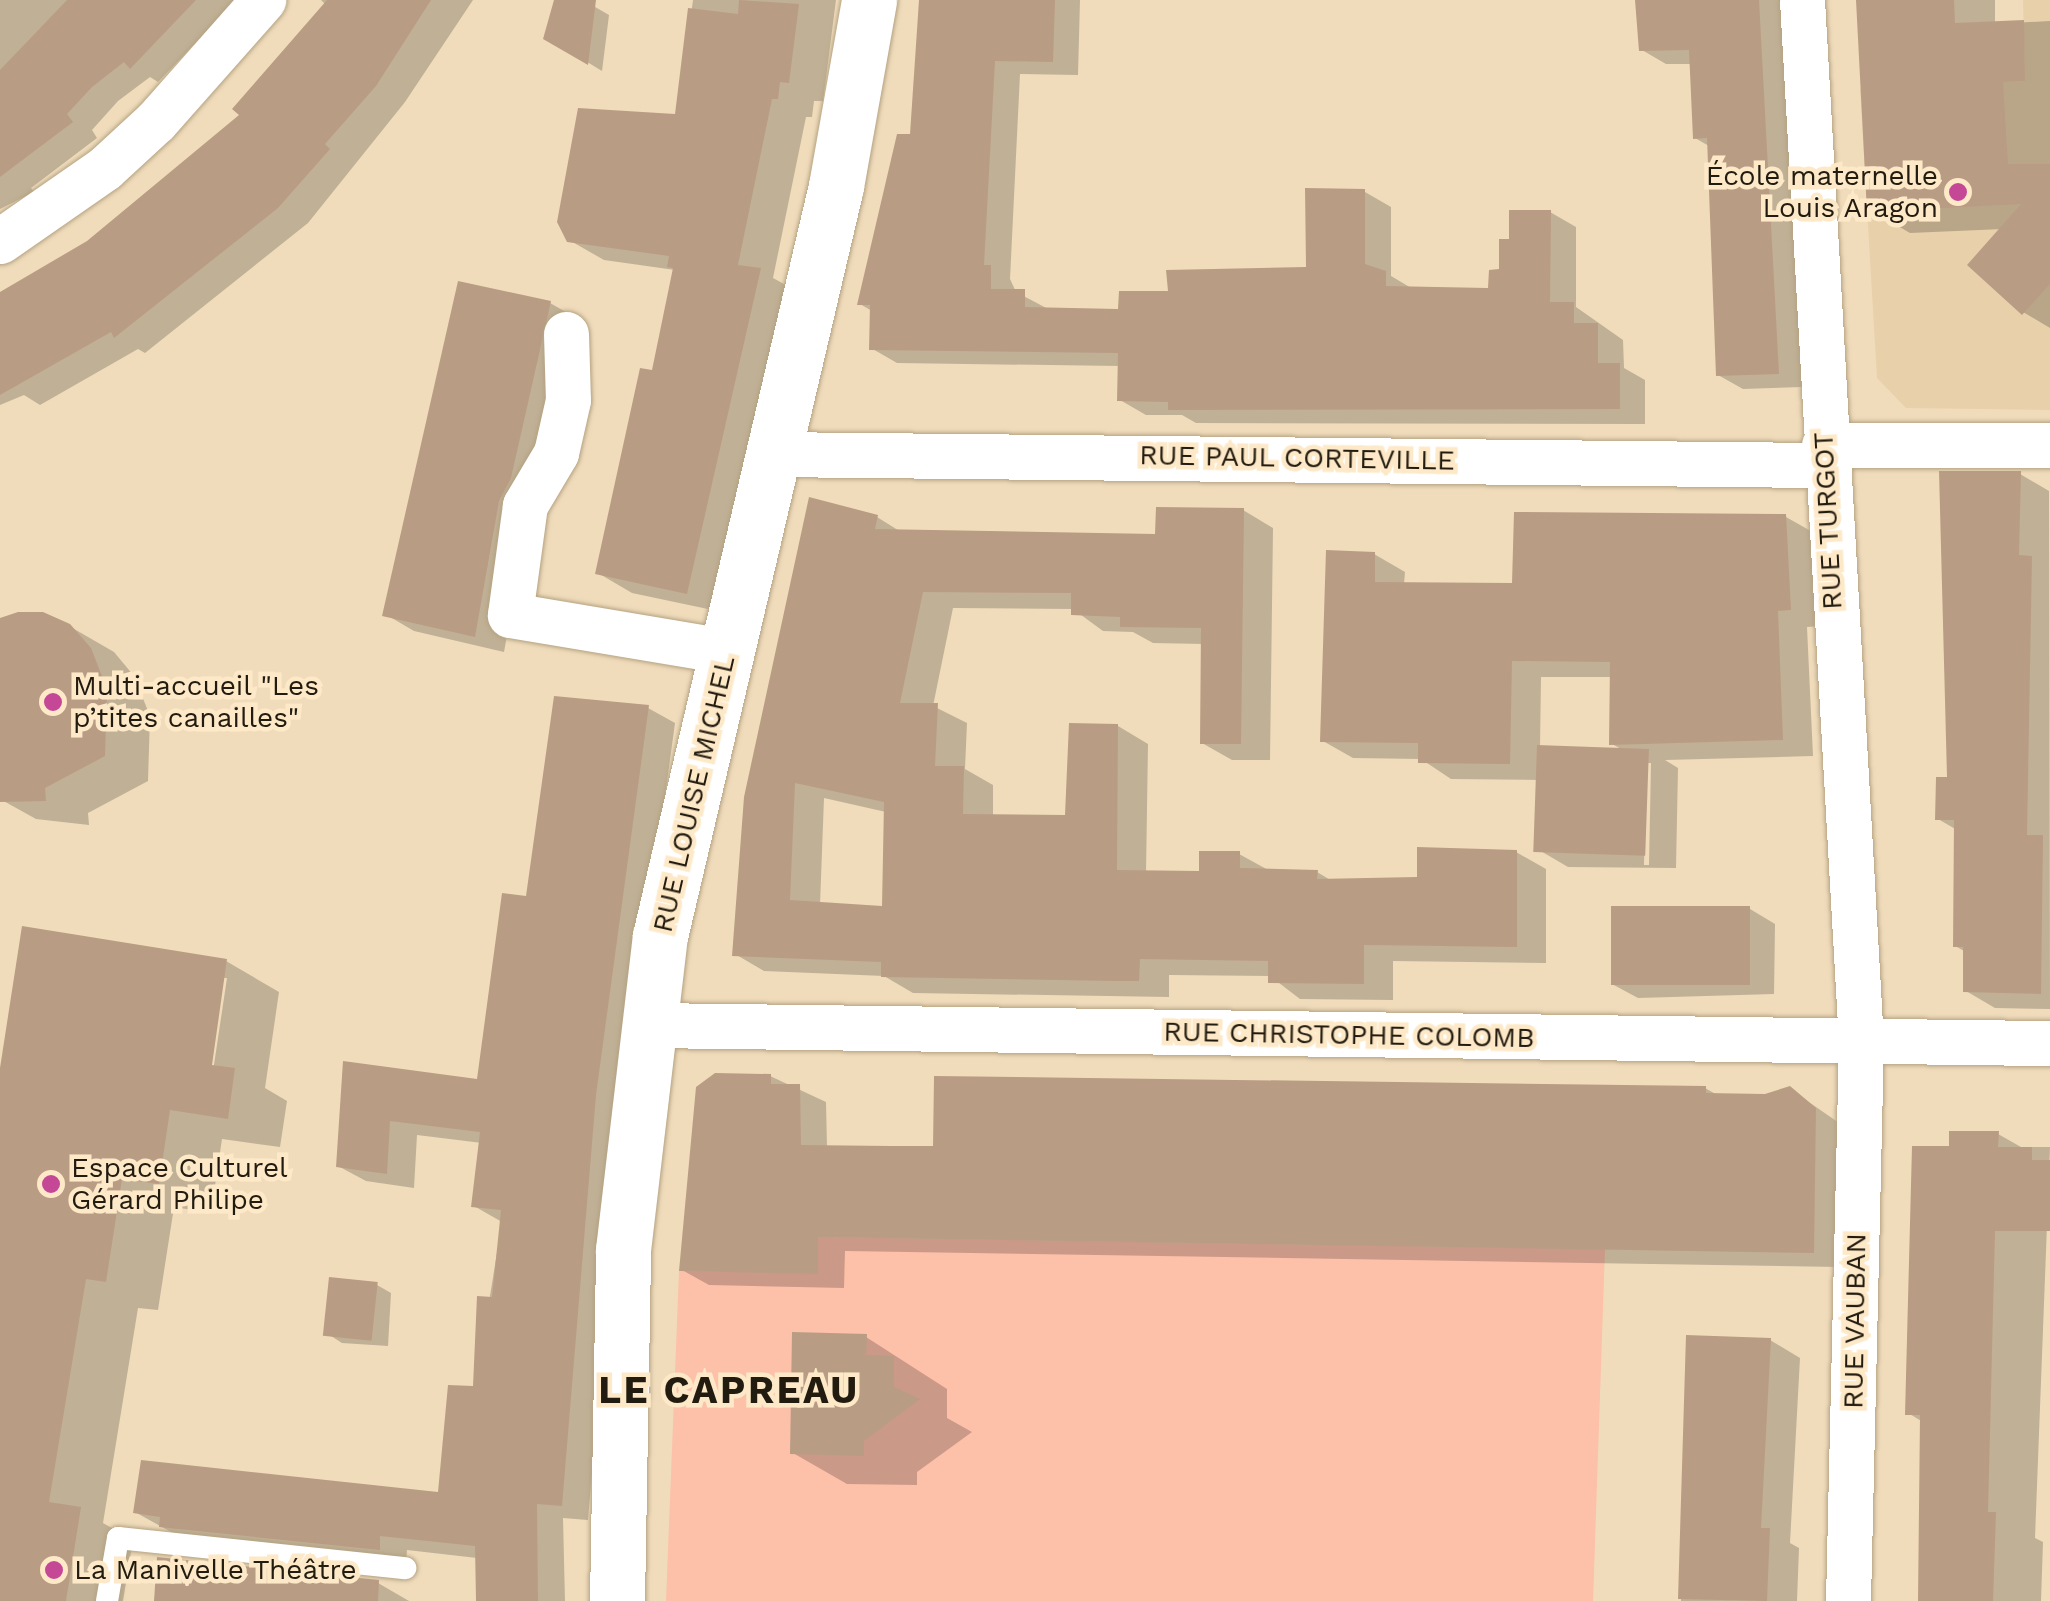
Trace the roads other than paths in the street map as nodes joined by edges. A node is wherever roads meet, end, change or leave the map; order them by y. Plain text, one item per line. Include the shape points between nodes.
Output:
1 (263, 0) edge
2 (869, 0) edge
3 (1802, 0) edge
4 (0, 241) edge
5 (566, 334) dead end
6 (2050, 445) edge
7 (770, 454) junction
8 (1824, 455) junction
9 (726, 651) junction
10 (649, 1025) junction
11 (1862, 1041) junction
12 (2050, 1043) edge
13 (405, 1568) dead end
14 (108, 1601) edge
15 (618, 1601) edge
16 (1848, 1601) edge

1 - 4 street via 156,121 93,177
2 - 7 street, RUE LOUISE MICHEL via 836,186
3 - 8 street, RUE TURGOT
5 - 9 street via 568,400 556,453 525,505 510,615
6 - 8 street, RUE PAUL CORTEVILLE
7 - 8 street, RUE PAUL CORTEVILLE
7 - 9 street, RUE LOUISE MICHEL
8 - 11 street, RUE TURGOT
9 - 10 street, RUE LOUISE MICHEL via 660,936
10 - 11 street, RUE CHRISTOPHE COLOMB
10 - 15 street, RUE LOUISE MICHEL via 623,1250
11 - 12 street, RUE CHRISTOPHE COLOMB
11 - 16 street, RUE VAUBAN
13 - 14 lane via 118,1538

